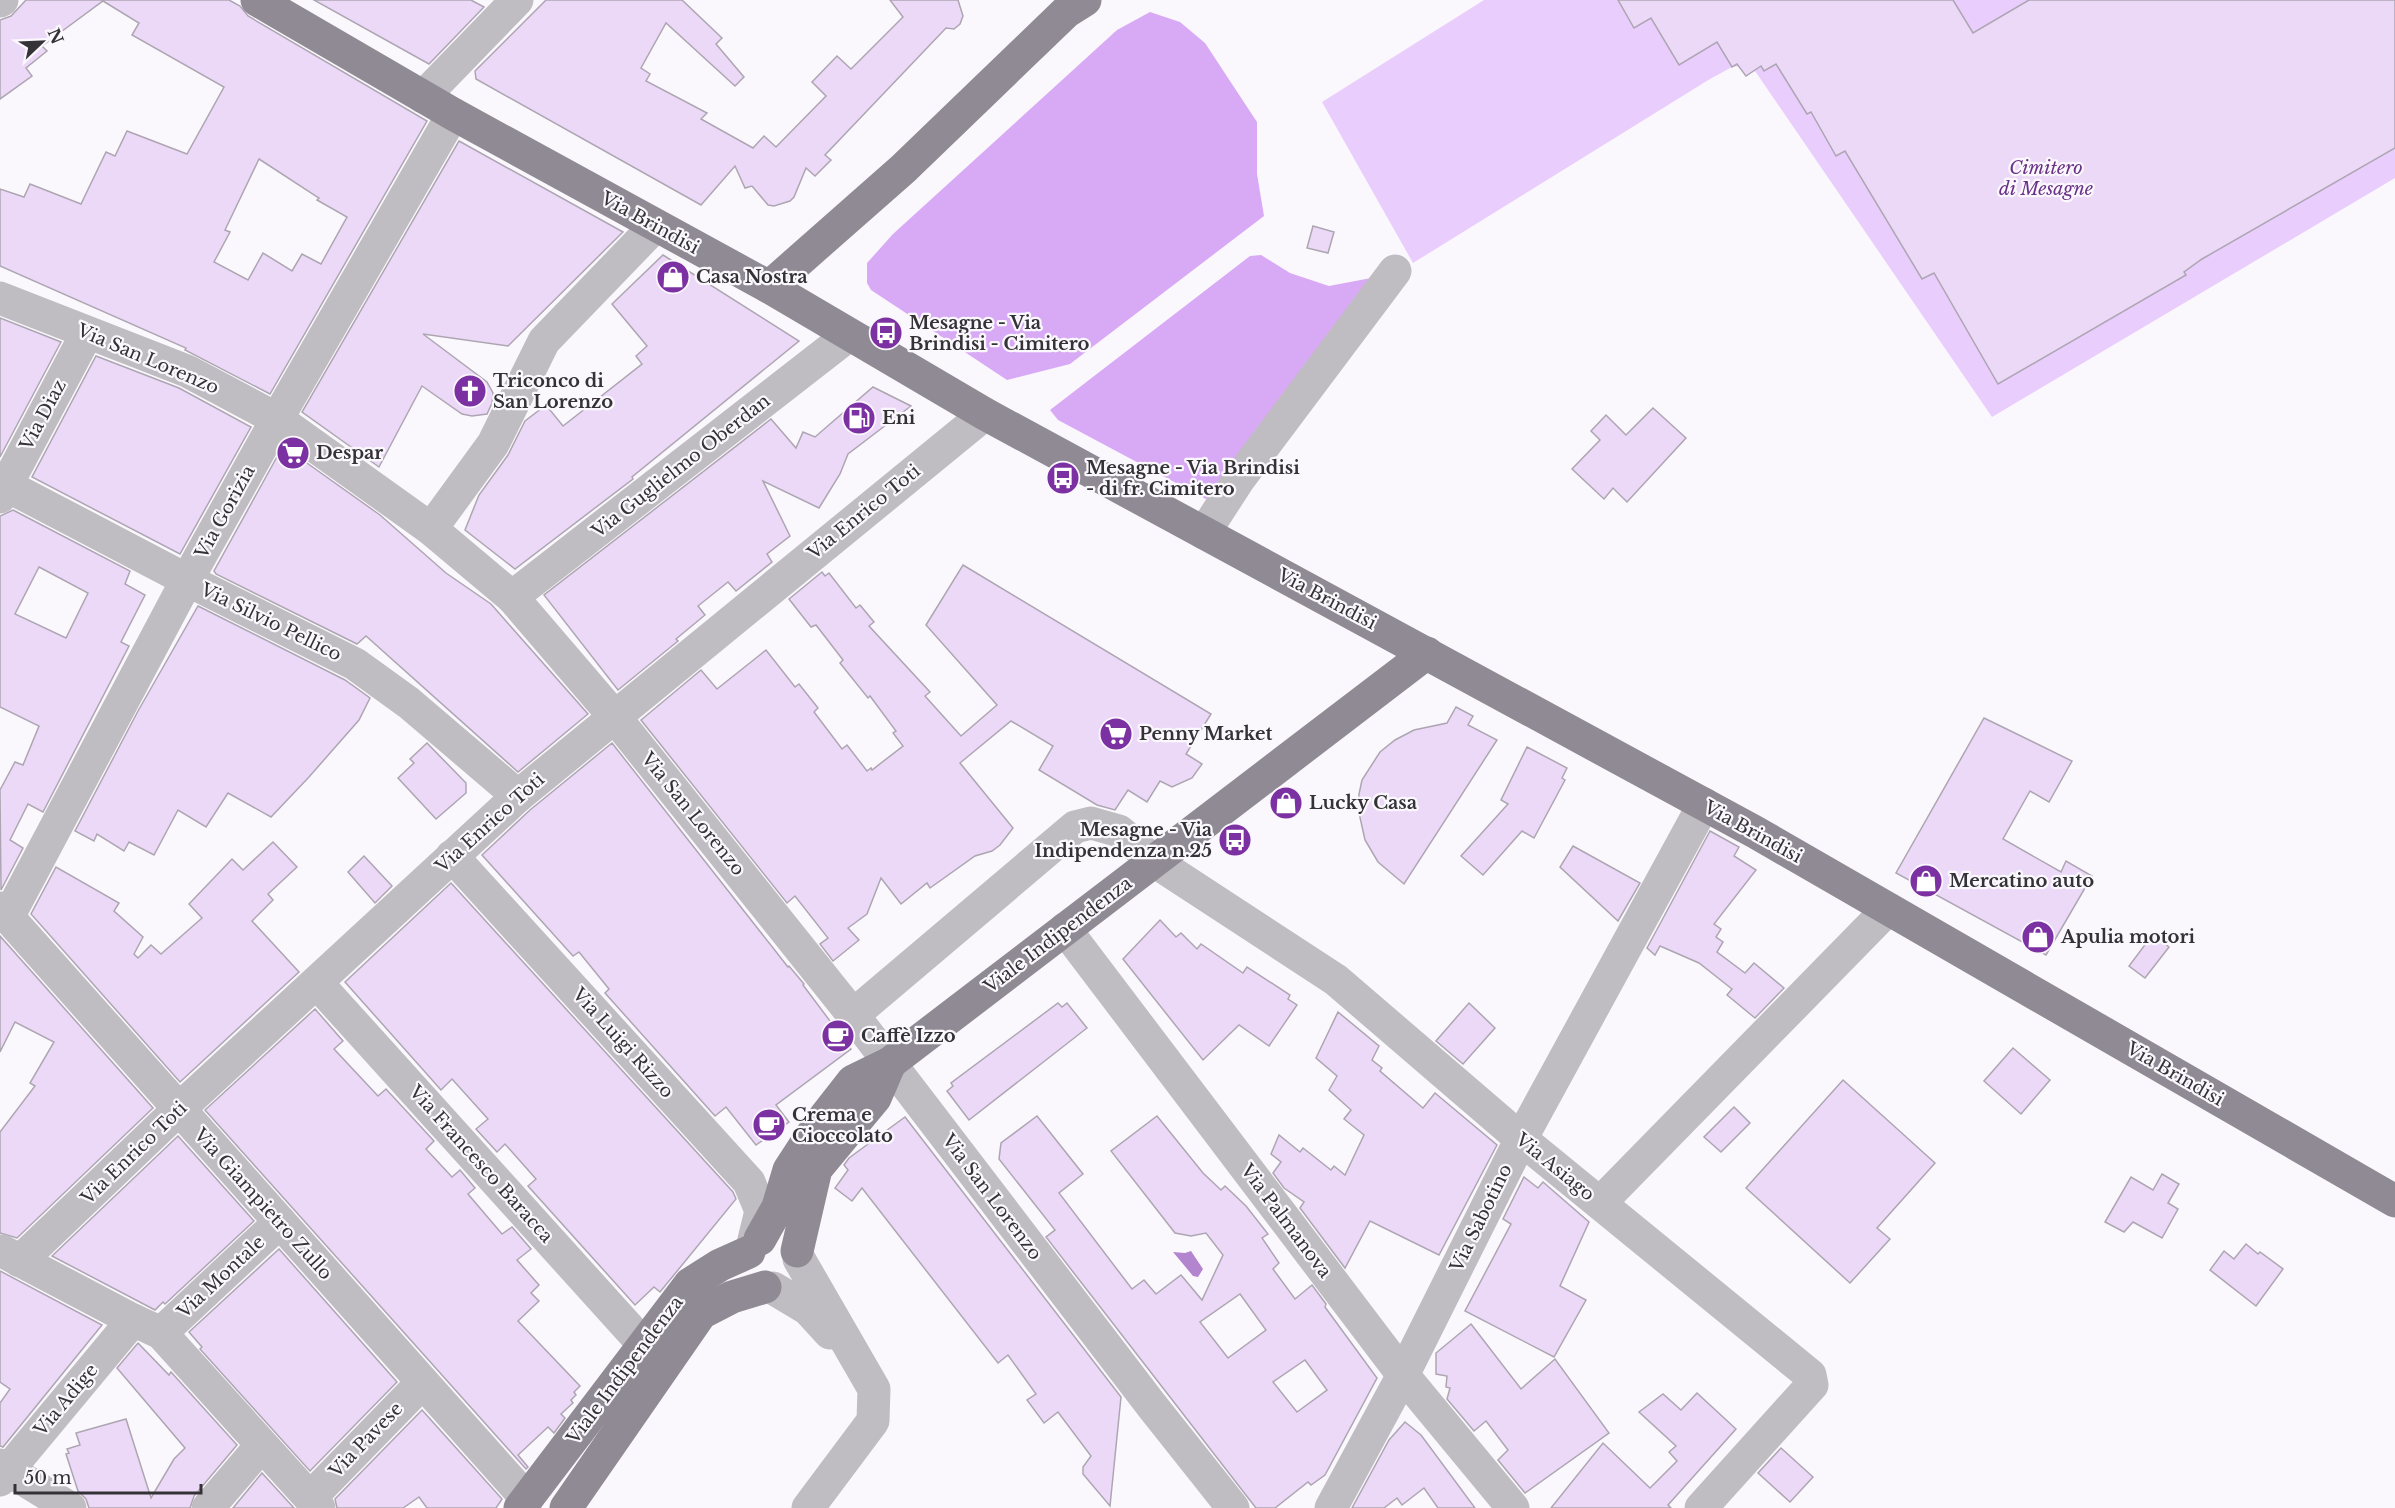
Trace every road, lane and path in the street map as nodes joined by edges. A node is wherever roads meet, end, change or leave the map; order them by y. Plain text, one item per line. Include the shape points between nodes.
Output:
1 (257, 0) edge
2 (517, 0) edge
3 (1085, 0) edge
4 (423, 97) junction
5 (453, 114) junction
6 (655, 226) junction
7 (1395, 271) dead end
8 (769, 287) junction
9 (0, 298) edge
10 (87, 333) junction
11 (849, 335) junction
12 (985, 414) junction
13 (277, 419) junction
14 (2, 488) edge
15 (431, 529) junction
16 (1204, 532) junction
17 (187, 580) junction
18 (512, 597) junction
19 (1426, 653) junction
20 (614, 716) junction
21 (518, 796) junction
22 (1704, 804) junction
23 (452, 856) junction
24 (1154, 861) junction
25 (1888, 909) junction
26 (4, 912) edge
27 (1065, 929) junction
28 (317, 983) junction
29 (853, 1015) junction
30 (890, 1063) junction
31 (178, 1110) junction
32 (1521, 1139) junction
33 (2395, 1201) edge
34 (1600, 1203) junction
35 (280, 1222) junction
36 (754, 1245) junction
37 (798, 1255) junction
38 (10, 1256) edge
39 (769, 1287) junction
40 (147, 1326) junction
41 (645, 1346) junction
42 (861, 1366) junction
43 (1403, 1375) junction
44 (422, 1383) junction
45 (261, 1446) junction
46 (3, 1471) edge
47 (314, 1503) edge
48 (523, 1503) edge
49 (70, 1508) edge
50 (208, 1508) edge
51 (566, 1508) edge
52 (808, 1508) edge
53 (1233, 1508) edge
54 (1331, 1508) edge
55 (1513, 1508) edge
56 (1701, 1508) edge

1 - 4 main road, Via Brindisi
2 - 4 street
3 - 8 main road via 1066,12 903,169
4 - 5 main road, Via Brindisi
5 - 6 main road, Via Brindisi
5 - 13 street, Via Gorizia
6 - 8 main road, Via Brindisi
6 - 15 street via 544,341 493,444
7 - 16 street via 1239,479
8 - 11 main road, Via Brindisi
9 - 10 street, Via San Lorenzo
10 - 13 street, Via San Lorenzo via 188,371
10 - 14 street, Via Diaz
11 - 12 main road, Via Brindisi
11 - 18 street, Via Guglielmo Oberdan
12 - 16 main road, Via Brindisi
12 - 20 street, Via Enrico Toti
13 - 15 street, Via San Lorenzo
13 - 17 street, Via Gorizia
14 - 17 street, Via Silvio Pellico
15 - 18 street, Via San Lorenzo
16 - 19 main road, Via Brindisi
17 - 21 street, Via Silvio Pellico via 356,664 409,703
17 - 26 street, Via Gorizia
18 - 20 street, Via San Lorenzo
19 - 22 main road, Via Brindisi
19 - 24 main road, Viale Indipendenza
20 - 21 street, Via Enrico Toti
20 - 29 street, Via San Lorenzo
21 - 23 street, Via Enrico Toti
22 - 25 main road, Via Brindisi
22 - 32 street, Via Sabotino
23 - 28 street, Via Enrico Toti
23 - 36 street, Via Luigi Rizzo via 749,1182 761,1211
24 - 27 main road, Viale Indipendenza
24 - 29 street, Via Asiago via 1119,831 1091,823 1075,827
24 - 32 street, Via Asiago via 1336,980
25 - 33 main road, Via Brindisi
25 - 34 street
26 - 31 street, Via Giampietro Zullo
27 - 30 main road, Viale Indipendenza
27 - 43 street, Via Palmanova
28 - 31 street, Via Enrico Toti
28 - 41 street, Via Francesco Baracca
29 - 30 street, Via San Lorenzo
30 - 36 main road, Viale Indipendenza via 853,1081 817,1128 789,1170 778,1207
30 - 37 main road, Viale Indipendenza via 875,1098 816,1169
30 - 53 street, Via San Lorenzo
31 - 35 street, Via Giampietro Zullo
31 - 38 street, Via Enrico Toti
32 - 34 street, Via Asiago
32 - 43 street, Via Sabotino
34 - 56 street, Via Asiago via 1810,1375 1812,1385
35 - 40 street, Via Montale
35 - 44 street, Via Giampietro Zullo
36 - 37 main road via 777,1236 785,1239
36 - 39 main road via 747,1260 751,1276
36 - 41 main road, Viale Indipendenza via 690,1284
37 - 39 main road via 795,1276 782,1286
37 - 42 street
38 - 40 street
39 - 42 street via 808,1310
39 - 51 main road, Viale Indipendenza via 732,1297 701,1313
40 - 45 street
40 - 46 street, Via Adige
41 - 48 main road, Viale Indipendenza
42 - 52 street via 874,1389 873,1421
43 - 54 street, Via Sabotino
43 - 55 street, Via Palmanova
44 - 47 street, Via Pavese
44 - 48 street, Via Giampietro Zullo
45 - 47 street
45 - 50 street
46 - 49 street

